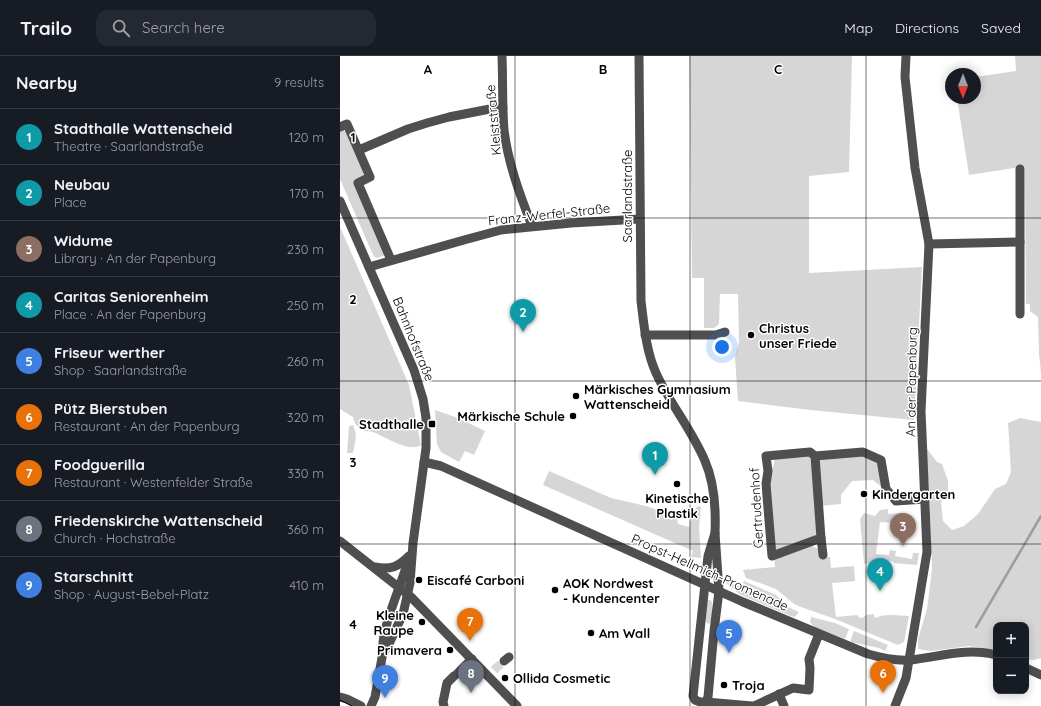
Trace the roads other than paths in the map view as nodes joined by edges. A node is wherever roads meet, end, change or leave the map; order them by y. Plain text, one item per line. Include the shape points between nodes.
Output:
1 (502, 56) edge
2 (639, 56) edge
3 (906, 56) edge
4 (503, 108) junction
5 (340, 126) edge
6 (359, 150) junction
7 (1020, 169) dead end
8 (340, 201) edge
9 (640, 219) junction
10 (532, 226) junction
11 (1020, 242) junction
12 (930, 244) junction
13 (391, 260) junction
14 (369, 267) junction
15 (1020, 314) dead end
16 (725, 332) dead end
17 (645, 335) junction
18 (815, 456) junction
19 (424, 462) junction
20 (925, 499) junction
21 (715, 533) junction
22 (821, 538) junction
23 (340, 541) edge
24 (413, 543) junction
25 (410, 555) junction
26 (823, 555) dead end
27 (375, 567) junction
28 (705, 585) junction
29 (400, 588) junction
30 (719, 591) junction
31 (408, 594) junction
32 (700, 630) junction
33 (714, 631) junction
34 (819, 634) junction
35 (383, 652) junction
36 (993, 655) edge
37 (472, 660) junction
38 (910, 660) junction
39 (1029, 669) edge
40 (1041, 675) edge
41 (779, 694) junction
42 (340, 697) edge
43 (374, 697) junction
44 (706, 702) junction
45 (693, 703) edge
46 (756, 705) edge
47 (361, 706) edge
48 (371, 706) edge
49 (378, 706) edge
50 (444, 706) edge
51 (517, 706) edge
52 (784, 706) edge
53 (895, 706) edge

1 - 4 street, Kleiststraße
2 - 9 street, Saarlandstraße
3 - 12 street, An der Papenburg via 905,77 915,168
4 - 6 street via 427,122
4 - 10 street, Kleiststraße via 511,164
5 - 6 street via 347,124
6 - 13 street via 370,177 358,183
7 - 11 street
8 - 14 street, Bahnhofstraße
9 - 10 street, Franz-Werfel-Straße
9 - 17 street, Saarlandstraße via 641,301
10 - 13 street, Franz-Werfel-Straße via 501,230
11 - 12 street
11 - 15 street
12 - 20 street, An der Papenburg via 921,412
13 - 14 street, Franz-Werfel-Straße
14 - 19 street, Bahnhofstraße via 421,391 426,418
16 - 17 street via 716,335
17 - 21 street, Saarlandstraße via 655,372 705,461 713,485
18 - 20 street, Gertrudenhof via 863,452 881,460 886,488 896,501
18 - 22 street
18 - 22 street, Gertrudenhof via 810,452 766,456 772,556
19 - 24 street, Bahnhofstraße
19 - 28 street, Propst-Hellmich-Promenade via 441,466
20 - 38 street, An der Papenburg via 927,552
21 - 28 street, Saarlandstraße via 708,556
21 - 30 street, Saarlandstraße
22 - 26 street
23 - 27 street
24 - 25 street, Bahnhofstraße
24 - 31 street, Bahnhofstraße
25 - 27 street via 392,568
25 - 29 street, Bahnhofstraße
27 - 29 street
28 - 30 street, Propst-Hellmich-Promenade
28 - 32 street, Saarlandstraße
29 - 31 street
29 - 35 street, Bahnhofstraße via 388,623
30 - 33 street, Saarlandstraße
30 - 34 street, Propst-Hellmich-Promenade
31 - 35 street, Bahnhofstraße via 401,620
31 - 37 street
32 - 33 street
32 - 45 street, Saarlandstraße
33 - 44 street, Saarlandstraße
34 - 38 street, Propst-Hellmich-Promenade via 883,659
34 - 41 street via 809,658 809,690 793,688
35 - 43 street, Bahnhofstraße
36 - 38 street, Propst-Hellmich-Promenade via 959,652
37 - 50 street via 447,682
37 - 51 street via 491,673
38 - 53 street, An der Papenburg
39 - 40 street
41 - 46 street
41 - 52 street
42 - 47 street
43 - 48 street, Bahnhofstraße
43 - 49 street
44 - 45 street, Saarlandstraße
44 - 46 street

